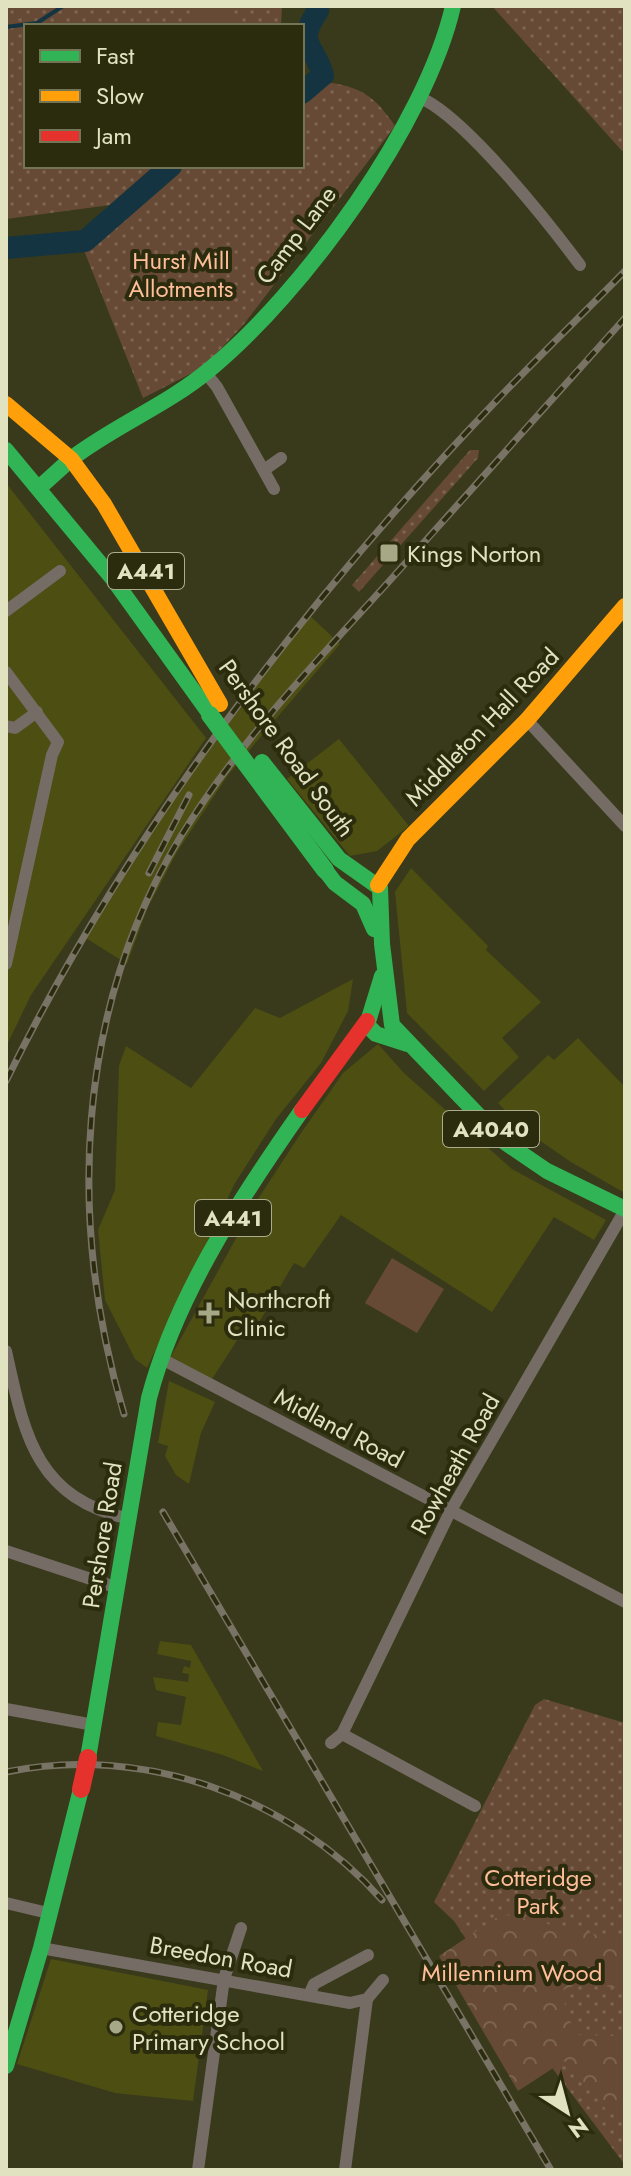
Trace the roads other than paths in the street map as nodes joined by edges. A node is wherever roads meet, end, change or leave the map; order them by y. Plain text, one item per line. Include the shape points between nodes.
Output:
1 (453, 9) edge
2 (423, 99) junction
3 (580, 265) dead end
4 (205, 372) junction
5 (6, 404) edge
6 (6, 450) edge
7 (281, 458) dead end
8 (71, 459) junction
9 (264, 470) junction
10 (40, 487) junction
11 (274, 489) dead end
12 (60, 571) dead end
13 (625, 606) edge
14 (6, 611) edge
15 (6, 672) edge
16 (214, 705) junction
17 (37, 712) junction
18 (527, 720) junction
19 (6, 726) edge
20 (625, 826) edge
21 (370, 893) junction
22 (6, 964) edge
23 (379, 1023) junction
24 (625, 1210) edge
25 (6, 1351) edge
26 (160, 1358) junction
27 (450, 1512) junction
28 (130, 1519) junction
29 (6, 1551) edge
30 (118, 1588) junction
31 (625, 1602) edge
32 (6, 1709) edge
33 (94, 1725) junction
34 (342, 1734) junction
35 (331, 1743) dead end
36 (475, 1806) dead end
37 (6, 1903) edge
38 (48, 1913) junction
39 (241, 1928) dead end
40 (41, 1948) junction
41 (368, 1955) dead end
42 (224, 1979) junction
43 (383, 1980) dead end
44 (309, 1995) junction
45 (367, 1999) junction
46 (6, 2066) edge
47 (198, 2170) edge
48 (345, 2170) edge

1 - 2 main road, Camp Lane
2 - 3 street via 441,107 463,129
2 - 4 main road, Camp Lane via 307,263 257,325
4 - 8 main road, Camp Lane
4 - 9 street
5 - 8 main road, Pershore Road South / A441
6 - 10 main road, Pershore Road South / A441
7 - 9 street
8 - 10 main road, Camp Lane
8 - 16 main road, Pershore Road South / A441 via 147,574
9 - 11 street
10 - 16 main road, Pershore Road South / A441
12 - 14 street
13 - 18 main road, Middleton Hall Road
15 - 17 street
16 - 21 main road, Pershore Road South / A441
16 - 21 main road, Pershore Road South, bridge via 231,735 230,743 335,883
17 - 19 street via 15,728
17 - 22 street via 58,742
18 - 20 street
18 - 21 main road, Middleton Hall Road via 408,839
21 - 23 main road via 385,968
23 - 24 main road, A4040 via 408,1044 524,1157
23 - 26 main road, Pershore Road / A441 via 343,1051 281,1136
24 - 27 street, Rowheath Road
25 - 28 street via 24,1433 38,1458 78,1497
26 - 27 street, Midland Road
26 - 28 main road, Pershore Road / A441
27 - 31 street, Midland Road
27 - 34 street, Rowheath Road
28 - 30 main road, Pershore Road / A441
29 - 30 street
30 - 33 main road, Pershore Road / A441
32 - 33 street
33 - 38 main road, Pershore Road / A441, bridge
34 - 35 street, Rowheath Road
34 - 36 street
37 - 38 street
38 - 40 main road, Pershore Road / A441
39 - 42 street
40 - 42 street, Breedon Road
40 - 46 main road, Pershore Road / A441
41 - 44 street via 314,1984
42 - 44 street, Breedon Road
42 - 47 street
43 - 45 street
44 - 45 street, Breedon Road via 350,2003
45 - 48 street

